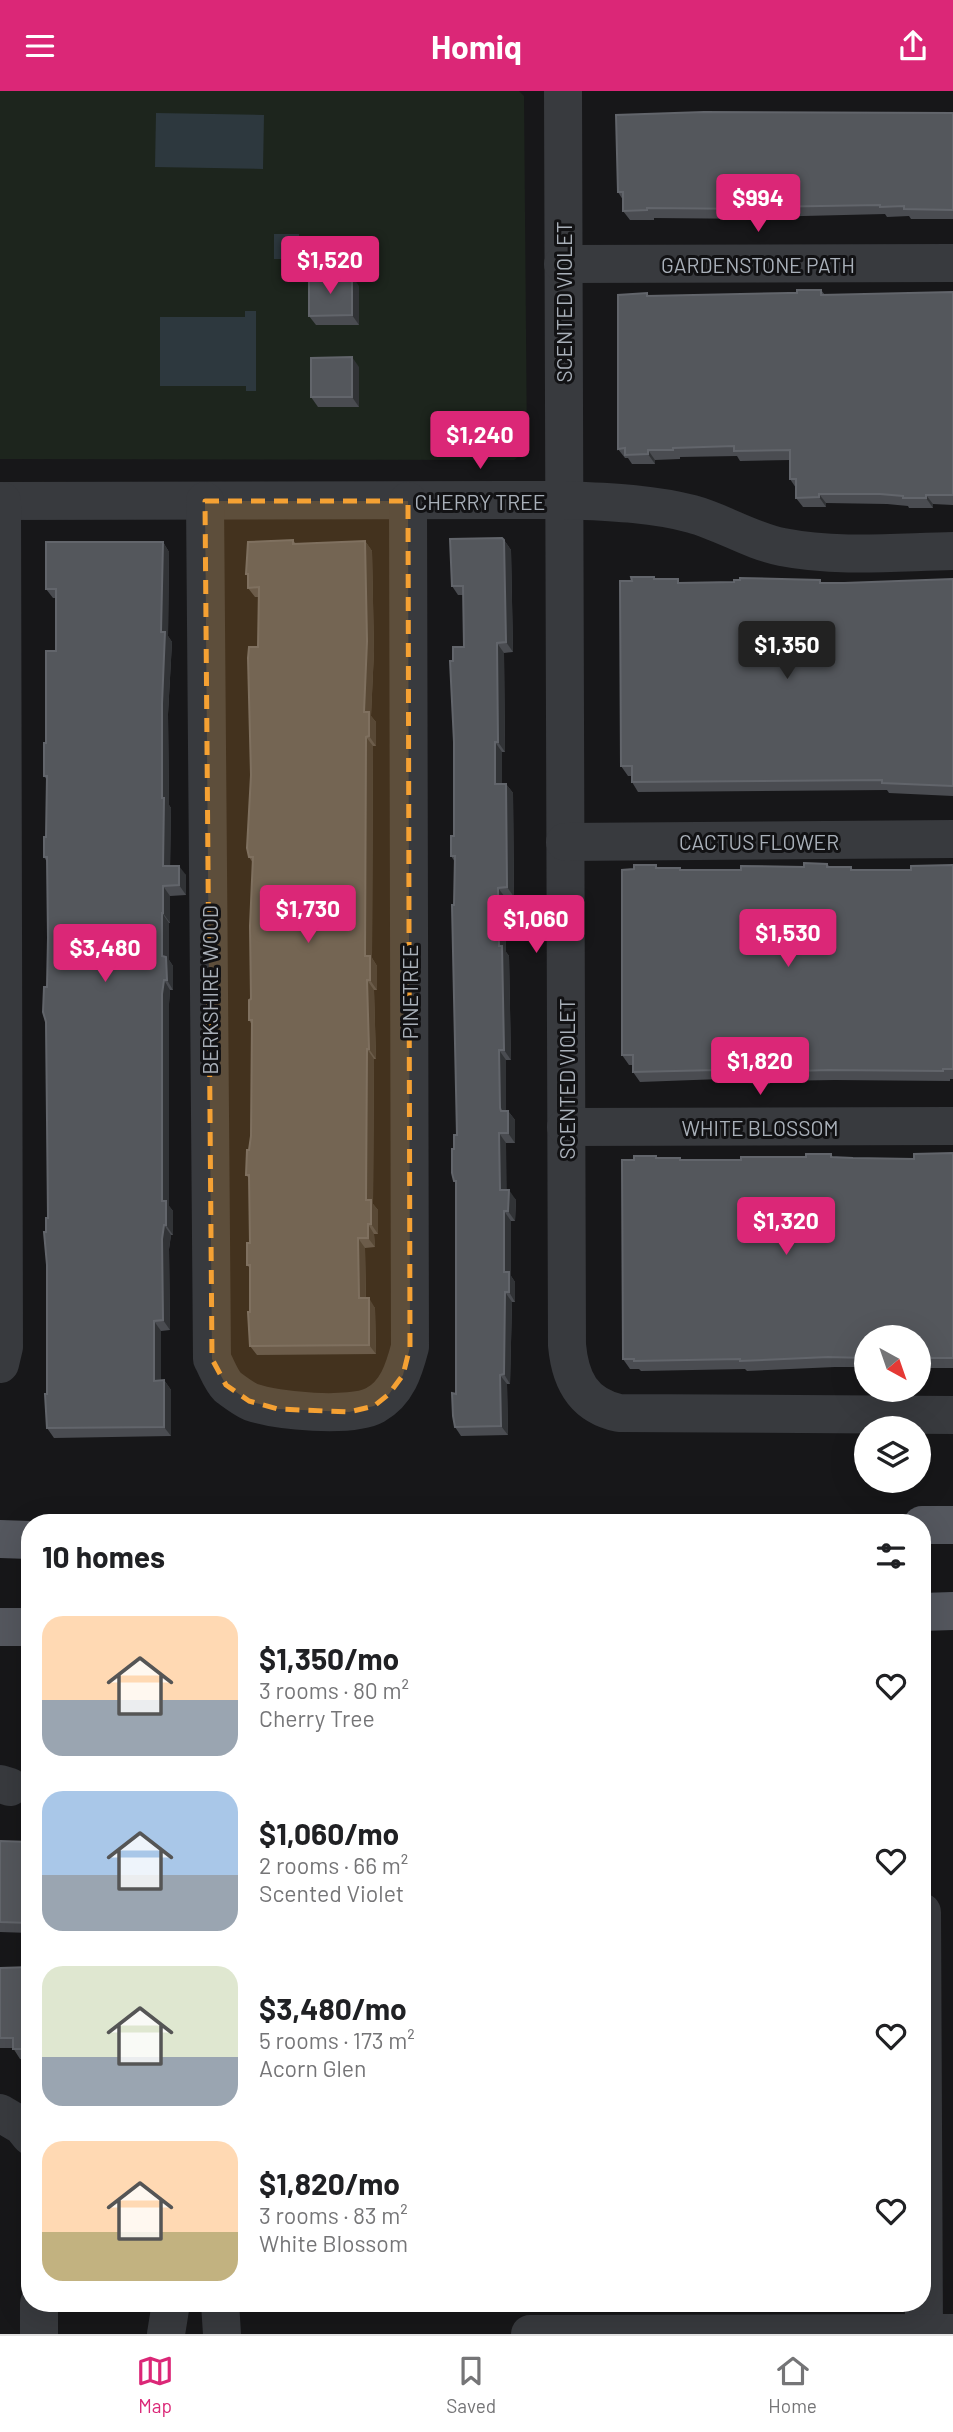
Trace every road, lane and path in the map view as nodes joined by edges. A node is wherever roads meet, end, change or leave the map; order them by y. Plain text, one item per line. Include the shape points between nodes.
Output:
1 (563, 91) edge
2 (953, 263) edge
3 (563, 264) junction
4 (564, 500) junction
5 (1, 501) edge
6 (205, 501) junction
7 (408, 501) junction
8 (953, 551) edge
9 (953, 839) edge
10 (565, 842) junction
11 (953, 1126) edge
12 (566, 1127) junction
13 (0, 1364) edge
14 (311, 1411) joint
15 (953, 1415) edge
16 (931, 1525) edge
17 (953, 1525) edge
18 (0, 1539) edge
19 (21, 1540) edge
20 (953, 1611) edge
21 (931, 1612) edge
22 (0, 1627) edge
23 (21, 1627) edge
24 (931, 2064) edge
25 (953, 2064) edge
26 (0, 2113) edge
27 (21, 2125) edge
28 (931, 2260) edge
29 (39, 2312) edge
30 (170, 2312) edge
31 (221, 2312) edge
32 (578, 2312) edge
33 (934, 2333) edge
34 (39, 2334) edge
35 (166, 2334) edge
36 (222, 2334) edge
37 (530, 2334) edge
38 (578, 2334) edge

1 - 3 street, SCENTED VIOLET
2 - 3 street, GARDENSTONE PATH
3 - 4 street, SCENTED VIOLET
4 - 7 street, CHERRY TREE
4 - 8 street, CHERRY TREE via 651,505 692,514 780,547 839,553
4 - 10 street, SCENTED VIOLET
5 - 6 street, CHERRY TREE
5 - 13 street via 4,1347
6 - 7 street, CHERRY TREE
6 - 14 street, BERKSHIRE WOOD via 212,1359 226,1385 249,1401
7 - 14 street, PINETREE via 410,1347 403,1375 374,1406 349,1412
9 - 10 street, CACTUS FLOWER
10 - 12 street, SCENTED VIOLET
11 - 12 street, WHITE BLOSSOM
12 - 15 street, SCENTED VIOLET via 566,1345 569,1368 589,1399 619,1413
16 - 17 main road
18 - 19 main road
20 - 21 main road
22 - 23 main road
24 - 25 street
26 - 27 street
28 - 33 street
29 - 34 street
30 - 35 street
31 - 36 street
32 - 38 street
33 - 38 street
37 - 38 street

